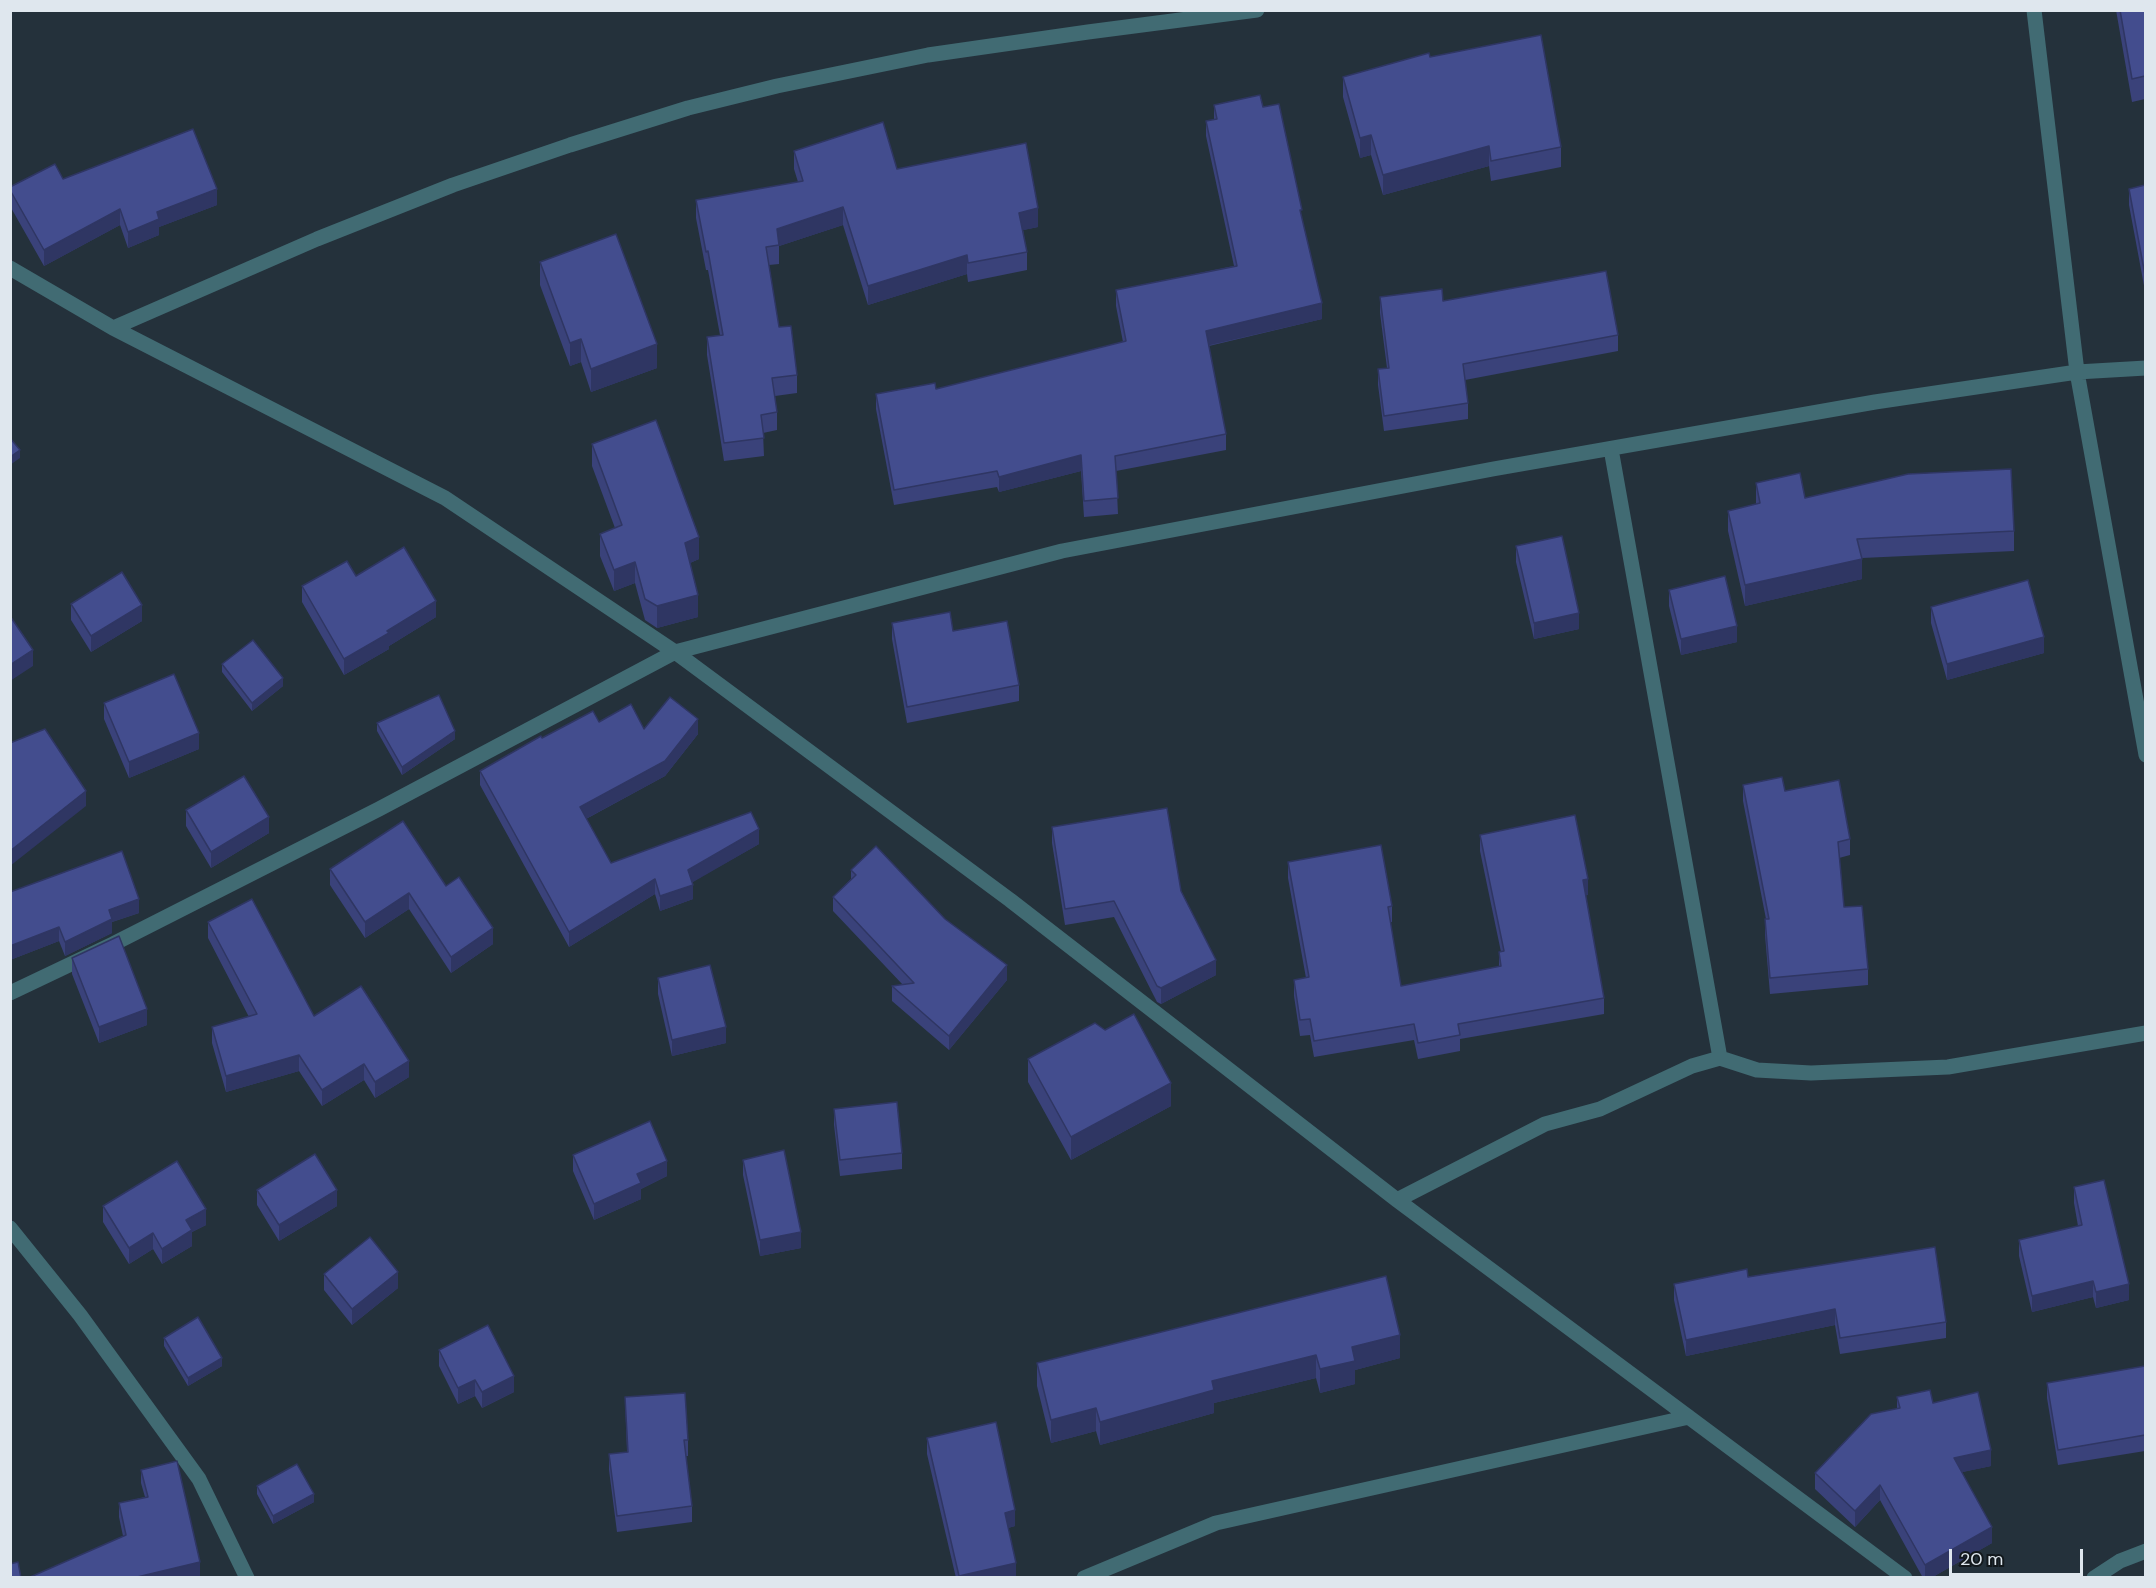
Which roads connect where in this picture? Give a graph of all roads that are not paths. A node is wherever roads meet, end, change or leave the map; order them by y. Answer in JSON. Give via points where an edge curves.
{"nodes":[{"id":1,"x":1188,"y":10,"type":"edge"},
{"id":2,"x":1257,"y":10,"type":"edge"},
{"id":3,"x":2034,"y":10,"type":"edge"},
{"id":4,"x":1206,"y":17,"type":"junction"},
{"id":5,"x":10,"y":268,"type":"edge"},
{"id":6,"x":113,"y":328,"type":"junction"},
{"id":7,"x":2145,"y":368,"type":"edge"},
{"id":8,"x":2077,"y":372,"type":"junction"},
{"id":9,"x":1611,"y":449,"type":"junction"},
{"id":10,"x":675,"y":651,"type":"junction"},
{"id":11,"x":2145,"y":755,"type":"edge"},
{"id":12,"x":10,"y":993,"type":"edge"},
{"id":13,"x":2145,"y":1033,"type":"edge"},
{"id":14,"x":1720,"y":1058,"type":"junction"},
{"id":15,"x":1397,"y":1200,"type":"junction"},
{"id":16,"x":10,"y":1228,"type":"edge"},
{"id":17,"x":1689,"y":1417,"type":"junction"},
{"id":18,"x":2145,"y":1551,"type":"edge"},
{"id":19,"x":247,"y":1578,"type":"edge"},
{"id":20,"x":1084,"y":1578,"type":"edge"},
{"id":21,"x":1905,"y":1578,"type":"edge"},
{"id":22,"x":2094,"y":1578,"type":"edge"}],
"edges":[{"from":1,"to":4,"type":"street"},
{"from":2,"to":4,"type":"street"},
{"from":3,"to":8,"type":"street"},
{"from":4,"to":6,"type":"street","via":[[928,55],[688,108],[453,185]]},
{"from":5,"to":6,"type":"street"},
{"from":6,"to":10,"type":"street","via":[[445,498]]},
{"from":7,"to":8,"type":"street"},
{"from":8,"to":9,"type":"street","via":[[1875,402]]},
{"from":8,"to":11,"type":"street"},
{"from":9,"to":10,"type":"street","via":[[1062,551]]},
{"from":9,"to":14,"type":"street"},
{"from":10,"to":12,"type":"street","via":[[379,809]]},
{"from":10,"to":15,"type":"street","via":[[1010,900]]},
{"from":13,"to":14,"type":"street","via":[[1948,1067],[1789,1072],[1757,1070]]},
{"from":14,"to":15,"type":"street","via":[[1692,1066],[1600,1109],[1545,1124]]},
{"from":15,"to":17,"type":"street"},
{"from":16,"to":19,"type":"street","via":[[80,1315],[199,1479]]},
{"from":17,"to":20,"type":"street","via":[[1216,1523]]},
{"from":17,"to":21,"type":"street"},
{"from":18,"to":22,"type":"street"}]}
